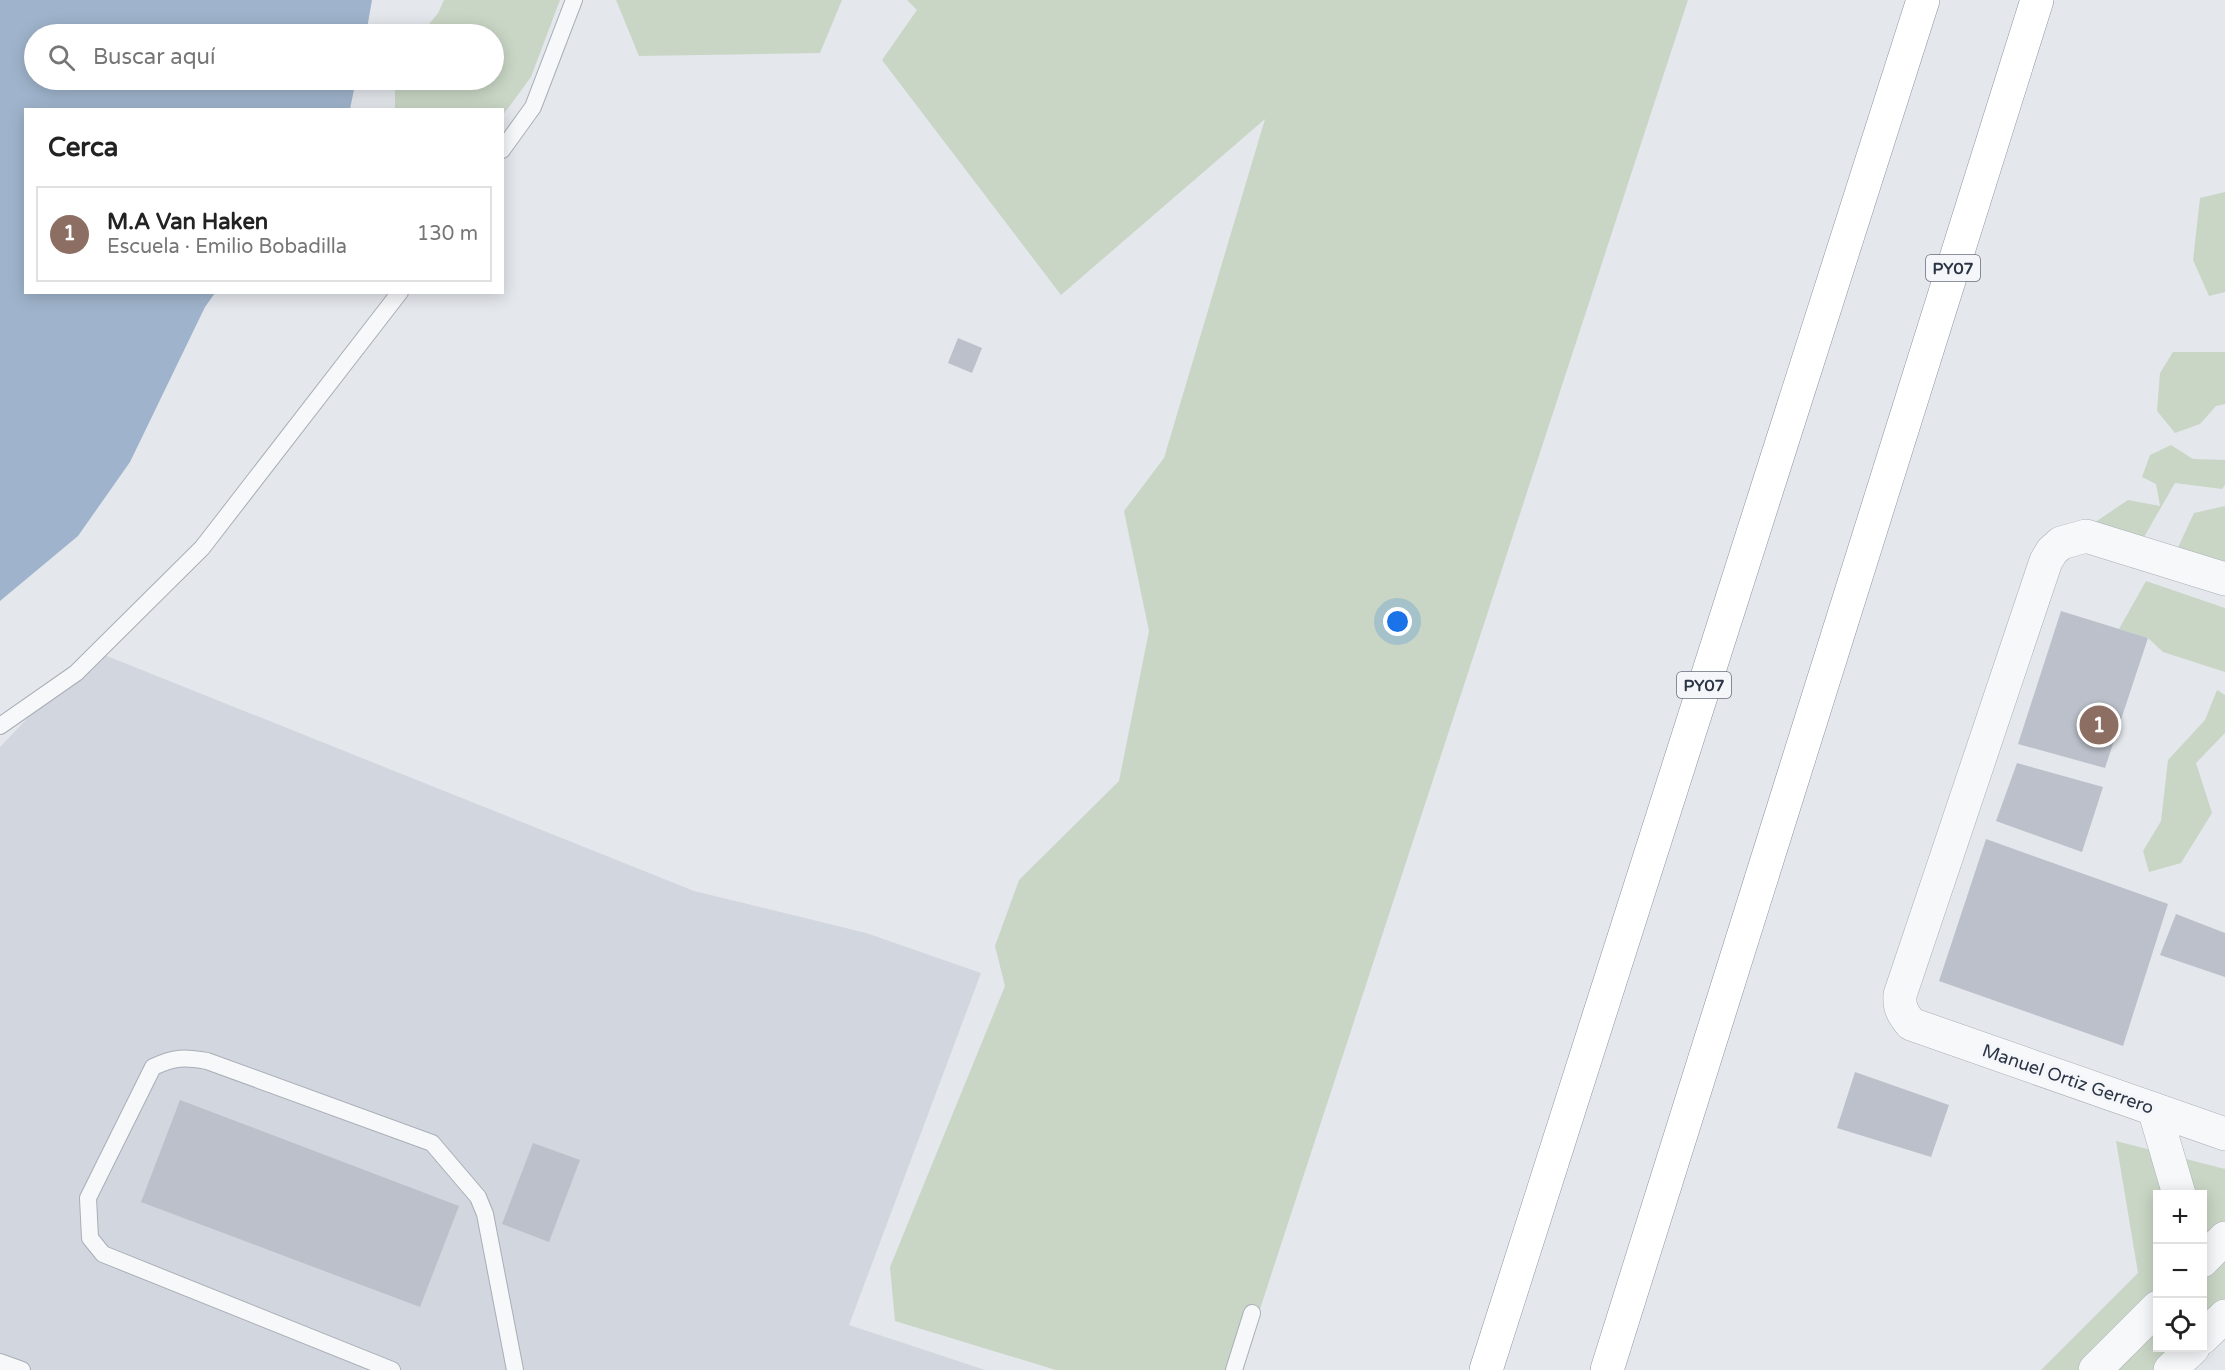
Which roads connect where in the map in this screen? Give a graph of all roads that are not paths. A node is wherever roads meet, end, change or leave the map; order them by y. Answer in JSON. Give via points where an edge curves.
{"nodes":[{"id":1,"x":574,"y":0,"type":"edge"},
{"id":2,"x":1923,"y":0,"type":"edge"},
{"id":3,"x":2037,"y":0,"type":"edge"},
{"id":4,"x":504,"y":147,"type":"edge"},
{"id":5,"x":398,"y":294,"type":"edge"},
{"id":6,"x":2225,"y":579,"type":"edge"},
{"id":7,"x":0,"y":726,"type":"edge"},
{"id":8,"x":2154,"y":1109,"type":"junction"},
{"id":9,"x":2225,"y":1134,"type":"edge"},
{"id":10,"x":2178,"y":1190,"type":"edge"},
{"id":11,"x":2225,"y":1238,"type":"edge"},
{"id":12,"x":2207,"y":1256,"type":"edge"},
{"id":13,"x":2153,"y":1310,"type":"edge"},
{"id":14,"x":1252,"y":1313,"type":"dead end"},
{"id":15,"x":2225,"y":1316,"type":"edge"},
{"id":16,"x":2207,"y":1333,"type":"edge"},
{"id":17,"x":2188,"y":1352,"type":"edge"},
{"id":18,"x":0,"y":1362,"type":"edge"},
{"id":19,"x":22,"y":1370,"type":"edge"},
{"id":20,"x":392,"y":1370,"type":"edge"},
{"id":21,"x":515,"y":1370,"type":"edge"},
{"id":22,"x":1233,"y":1370,"type":"edge"},
{"id":23,"x":1486,"y":1370,"type":"edge"},
{"id":24,"x":1607,"y":1370,"type":"edge"},
{"id":25,"x":2095,"y":1370,"type":"edge"},
{"id":26,"x":2170,"y":1370,"type":"edge"}],
"edges":[{"from":1,"to":4,"type":"lane","via":[[533,107]]},
{"from":2,"to":23,"type":"highway","number":"PY07"},
{"from":3,"to":24,"type":"highway","number":"PY07"},
{"from":5,"to":7,"type":"lane","via":[[202,548],[76,673]]},
{"from":6,"to":8,"type":"street","name":"Manuel Ortiz Gerrero","via":[[2086,536],[2061,543],[2052,551],[1900,995],[1901,1011],[1911,1024]]},
{"from":8,"to":9,"type":"street","name":"Manuel Ortiz Gerrero"},
{"from":8,"to":10,"type":"street"},
{"from":11,"to":12,"type":"street"},
{"from":13,"to":25,"type":"street"},
{"from":14,"to":22,"type":"lane"},
{"from":15,"to":16,"type":"street"},
{"from":17,"to":26,"type":"street"},
{"from":18,"to":19,"type":"lane"},
{"from":20,"to":21,"type":"lane","via":[[103,1254],[90,1238],[88,1198],[153,1067],[187,1057],[207,1062],[432,1143],[478,1197],[485,1214]]}]}
